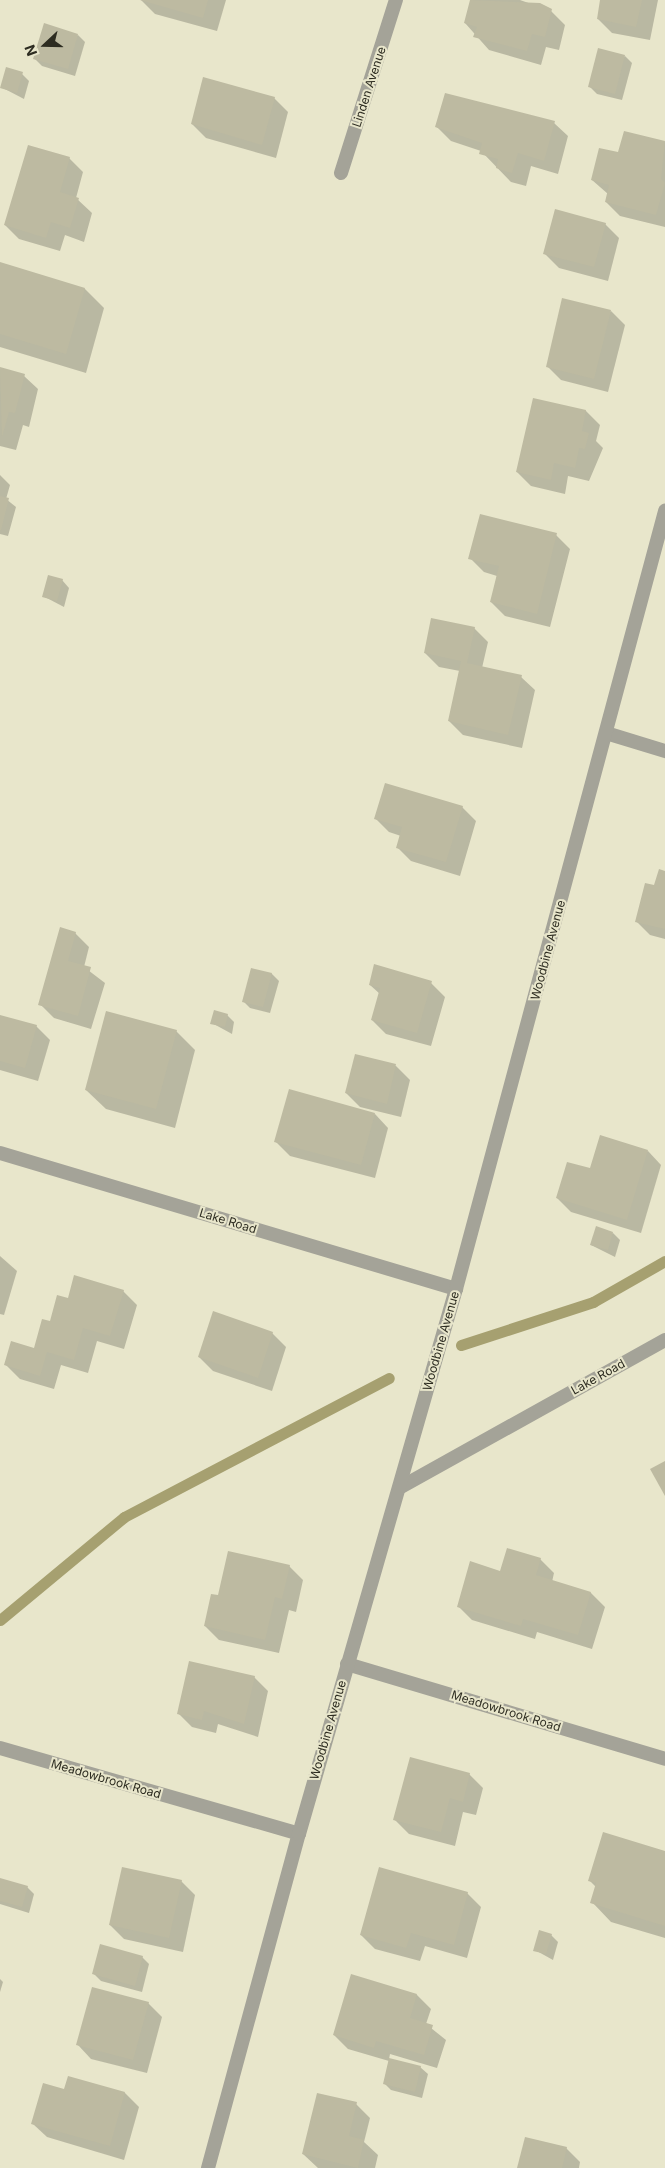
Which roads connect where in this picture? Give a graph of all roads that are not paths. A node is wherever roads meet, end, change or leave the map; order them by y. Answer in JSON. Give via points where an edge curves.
{"nodes":[{"id":1,"x":396,"y":0,"type":"edge"},
{"id":2,"x":341,"y":173,"type":"dead end"},
{"id":3,"x":665,"y":510,"type":"edge"},
{"id":4,"x":606,"y":733,"type":"junction"},
{"id":5,"x":665,"y":751,"type":"edge"},
{"id":6,"x":0,"y":1153,"type":"edge"},
{"id":7,"x":456,"y":1289,"type":"junction"},
{"id":8,"x":665,"y":1340,"type":"edge"},
{"id":9,"x":400,"y":1487,"type":"junction"},
{"id":10,"x":347,"y":1664,"type":"junction"},
{"id":11,"x":0,"y":1748,"type":"edge"},
{"id":12,"x":665,"y":1758,"type":"edge"},
{"id":13,"x":299,"y":1834,"type":"junction"},
{"id":14,"x":208,"y":2168,"type":"edge"}],
"edges":[{"from":1,"to":2,"type":"street","name":"Linden Avenue"},
{"from":3,"to":4,"type":"street","name":"Woodbine Avenue"},
{"from":4,"to":5,"type":"street"},
{"from":4,"to":7,"type":"street","name":"Woodbine Avenue"},
{"from":6,"to":7,"type":"street","name":"Lake Road"},
{"from":7,"to":9,"type":"street","name":"Woodbine Avenue"},
{"from":8,"to":9,"type":"street","name":"Lake Road"},
{"from":9,"to":10,"type":"street","name":"Woodbine Avenue"},
{"from":10,"to":12,"type":"street","name":"Meadowbrook Road"},
{"from":10,"to":13,"type":"street","name":"Woodbine Avenue"},
{"from":11,"to":13,"type":"street","name":"Meadowbrook Road"},
{"from":13,"to":14,"type":"street","name":"Woodbine Avenue"}]}
